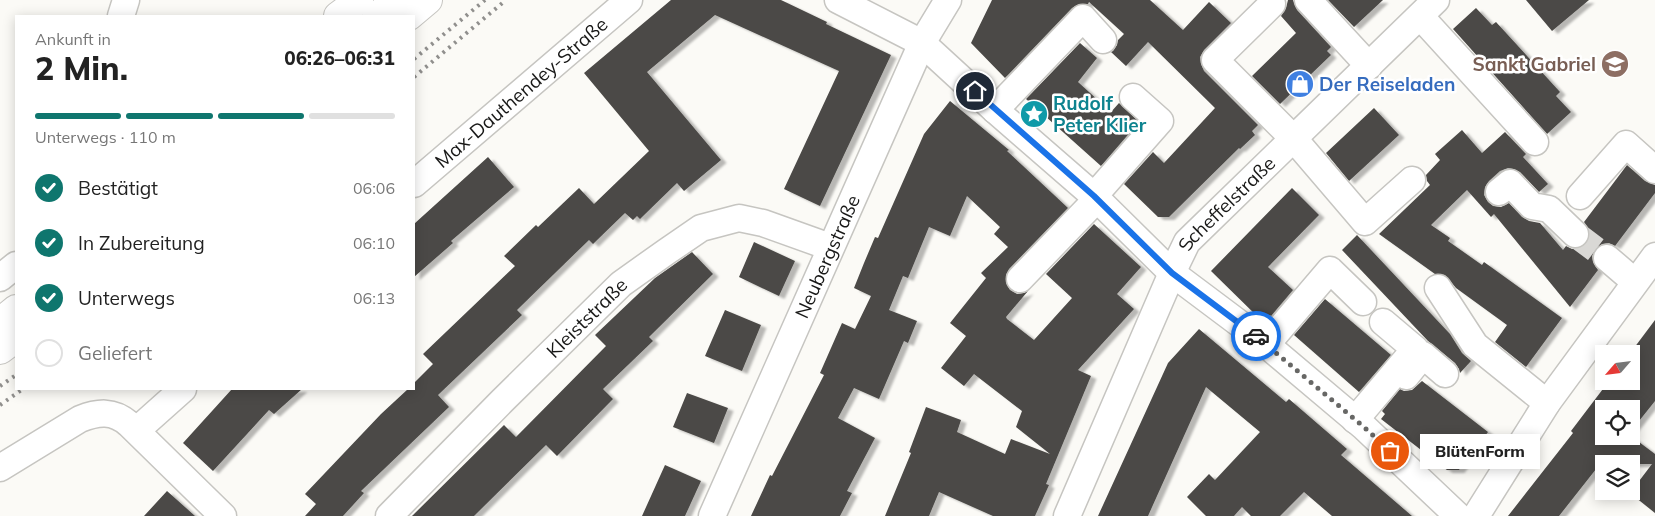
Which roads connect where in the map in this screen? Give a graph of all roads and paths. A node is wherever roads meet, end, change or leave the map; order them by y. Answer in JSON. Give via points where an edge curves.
{"nodes":[{"id":1,"x":126,"y":0,"type":"edge"},
{"id":2,"x":359,"y":0,"type":"edge"},
{"id":3,"x":396,"y":0,"type":"edge"},
{"id":4,"x":428,"y":0,"type":"edge"},
{"id":5,"x":629,"y":0,"type":"edge"},
{"id":6,"x":838,"y":0,"type":"edge"},
{"id":7,"x":948,"y":0,"type":"edge"},
{"id":8,"x":1272,"y":4,"type":"dead end"},
{"id":9,"x":1428,"y":8,"type":"edge"},
{"id":10,"x":1306,"y":10,"type":"edge"},
{"id":11,"x":121,"y":15,"type":"edge"},
{"id":12,"x":339,"y":15,"type":"edge"},
{"id":13,"x":378,"y":15,"type":"edge"},
{"id":14,"x":410,"y":15,"type":"edge"},
{"id":15,"x":1103,"y":40,"type":"dead end"},
{"id":16,"x":1044,"y":41,"type":"dead end"},
{"id":17,"x":922,"y":43,"type":"junction"},
{"id":18,"x":1363,"y":72,"type":"junction"},
{"id":19,"x":1133,"y":97,"type":"dead end"},
{"id":20,"x":992,"y":106,"type":"junction"},
{"id":21,"x":1294,"y":139,"type":"junction"},
{"id":22,"x":1535,"y":142,"type":"dead end"},
{"id":23,"x":1655,"y":170,"type":"edge"},
{"id":24,"x":1412,"y":180,"type":"dead end"},
{"id":25,"x":415,"y":183,"type":"edge"},
{"id":26,"x":1499,"y":192,"type":"dead end"},
{"id":27,"x":1580,"y":196,"type":"dead end"},
{"id":28,"x":1095,"y":197,"type":"junction"},
{"id":29,"x":1575,"y":234,"type":"tunnel mouth"},
{"id":30,"x":830,"y":247,"type":"junction"},
{"id":31,"x":1655,"y":256,"type":"edge"},
{"id":32,"x":1606,"y":258,"type":"tunnel mouth"},
{"id":33,"x":15,"y":266,"type":"edge"},
{"id":34,"x":1172,"y":273,"type":"junction"},
{"id":35,"x":0,"y":278,"type":"edge"},
{"id":36,"x":1020,"y":279,"type":"dead end"},
{"id":37,"x":1635,"y":282,"type":"junction"},
{"id":38,"x":1438,"y":288,"type":"dead end"},
{"id":39,"x":1363,"y":302,"type":"dead end"},
{"id":40,"x":1281,"y":307,"type":"dead end"},
{"id":41,"x":15,"y":310,"type":"edge"},
{"id":42,"x":0,"y":322,"type":"edge"},
{"id":43,"x":1383,"y":322,"type":"dead end"},
{"id":44,"x":15,"y":339,"type":"edge"},
{"id":45,"x":1261,"y":341,"type":"junction"},
{"id":46,"x":0,"y":350,"type":"edge"},
{"id":47,"x":1445,"y":374,"type":"dead end"},
{"id":48,"x":182,"y":390,"type":"edge"},
{"id":49,"x":1547,"y":403,"type":"junction"},
{"id":50,"x":1360,"y":424,"type":"junction"},
{"id":51,"x":137,"y":430,"type":"junction"},
{"id":52,"x":0,"y":468,"type":"edge"},
{"id":53,"x":223,"y":516,"type":"edge"},
{"id":54,"x":389,"y":516,"type":"edge"},
{"id":55,"x":712,"y":516,"type":"edge"},
{"id":56,"x":1067,"y":516,"type":"edge"},
{"id":57,"x":1458,"y":516,"type":"edge"},
{"id":58,"x":1476,"y":516,"type":"edge"}],
"edges":[{"from":1,"to":11,"type":"street"},
{"from":2,"to":12,"type":"main road"},
{"from":3,"to":13,"type":"main road"},
{"from":4,"to":14,"type":"main road"},
{"from":5,"to":25,"type":"street","name":"Max-Dauthendey-Straße"},
{"from":6,"to":17,"type":"street"},
{"from":7,"to":17,"type":"street","name":"Neubergstraße"},
{"from":8,"to":21,"type":"street","via":[[1215,60]]},
{"from":9,"to":18,"type":"street","name":"Scheffelstraße"},
{"from":9,"to":22,"type":"street"},
{"from":10,"to":18,"type":"street"},
{"from":15,"to":20,"type":"street","via":[[1083,18]]},
{"from":16,"to":20,"type":"street"},
{"from":17,"to":20,"type":"street"},
{"from":17,"to":30,"type":"street","name":"Neubergstraße"},
{"from":18,"to":21,"type":"street","name":"Scheffelstraße"},
{"from":19,"to":28,"type":"street","via":[[1160,121]]},
{"from":20,"to":28,"type":"street"},
{"from":21,"to":24,"type":"street","via":[[1365,222]]},
{"from":21,"to":34,"type":"street","name":"Scheffelstraße","via":[[1187,242]]},
{"from":23,"to":27,"type":"street","via":[[1626,144]]},
{"from":26,"to":29,"type":"street","via":[[1510,183],[1532,206],[1549,209]]},
{"from":28,"to":34,"type":"street"},
{"from":28,"to":36,"type":"street"},
{"from":30,"to":54,"type":"street","name":"Kleiststraße","via":[[763,222],[739,218],[701,228],[621,284]]},
{"from":30,"to":55,"type":"street","name":"Neubergstraße"},
{"from":31,"to":37,"type":"street"},
{"from":32,"to":37,"type":"street"},
{"from":33,"to":35,"type":"street"},
{"from":34,"to":45,"type":"street"},
{"from":34,"to":56,"type":"street","name":"Scheffelstraße"},
{"from":37,"to":49,"type":"street"},
{"from":38,"to":49,"type":"street","via":[[1475,346]]},
{"from":39,"to":45,"type":"street","via":[[1330,270]]},
{"from":40,"to":45,"type":"street"},
{"from":41,"to":42,"type":"main road"},
{"from":43,"to":50,"type":"street","via":[[1415,349]]},
{"from":44,"to":46,"type":"main road"},
{"from":45,"to":50,"type":"street"},
{"from":47,"to":50,"type":"street","via":[[1423,355]]},
{"from":48,"to":51,"type":"street"},
{"from":49,"to":58,"type":"street"},
{"from":50,"to":57,"type":"street"},
{"from":51,"to":52,"type":"street","via":[[115,414],[92,414]]},
{"from":51,"to":53,"type":"street"}]}
